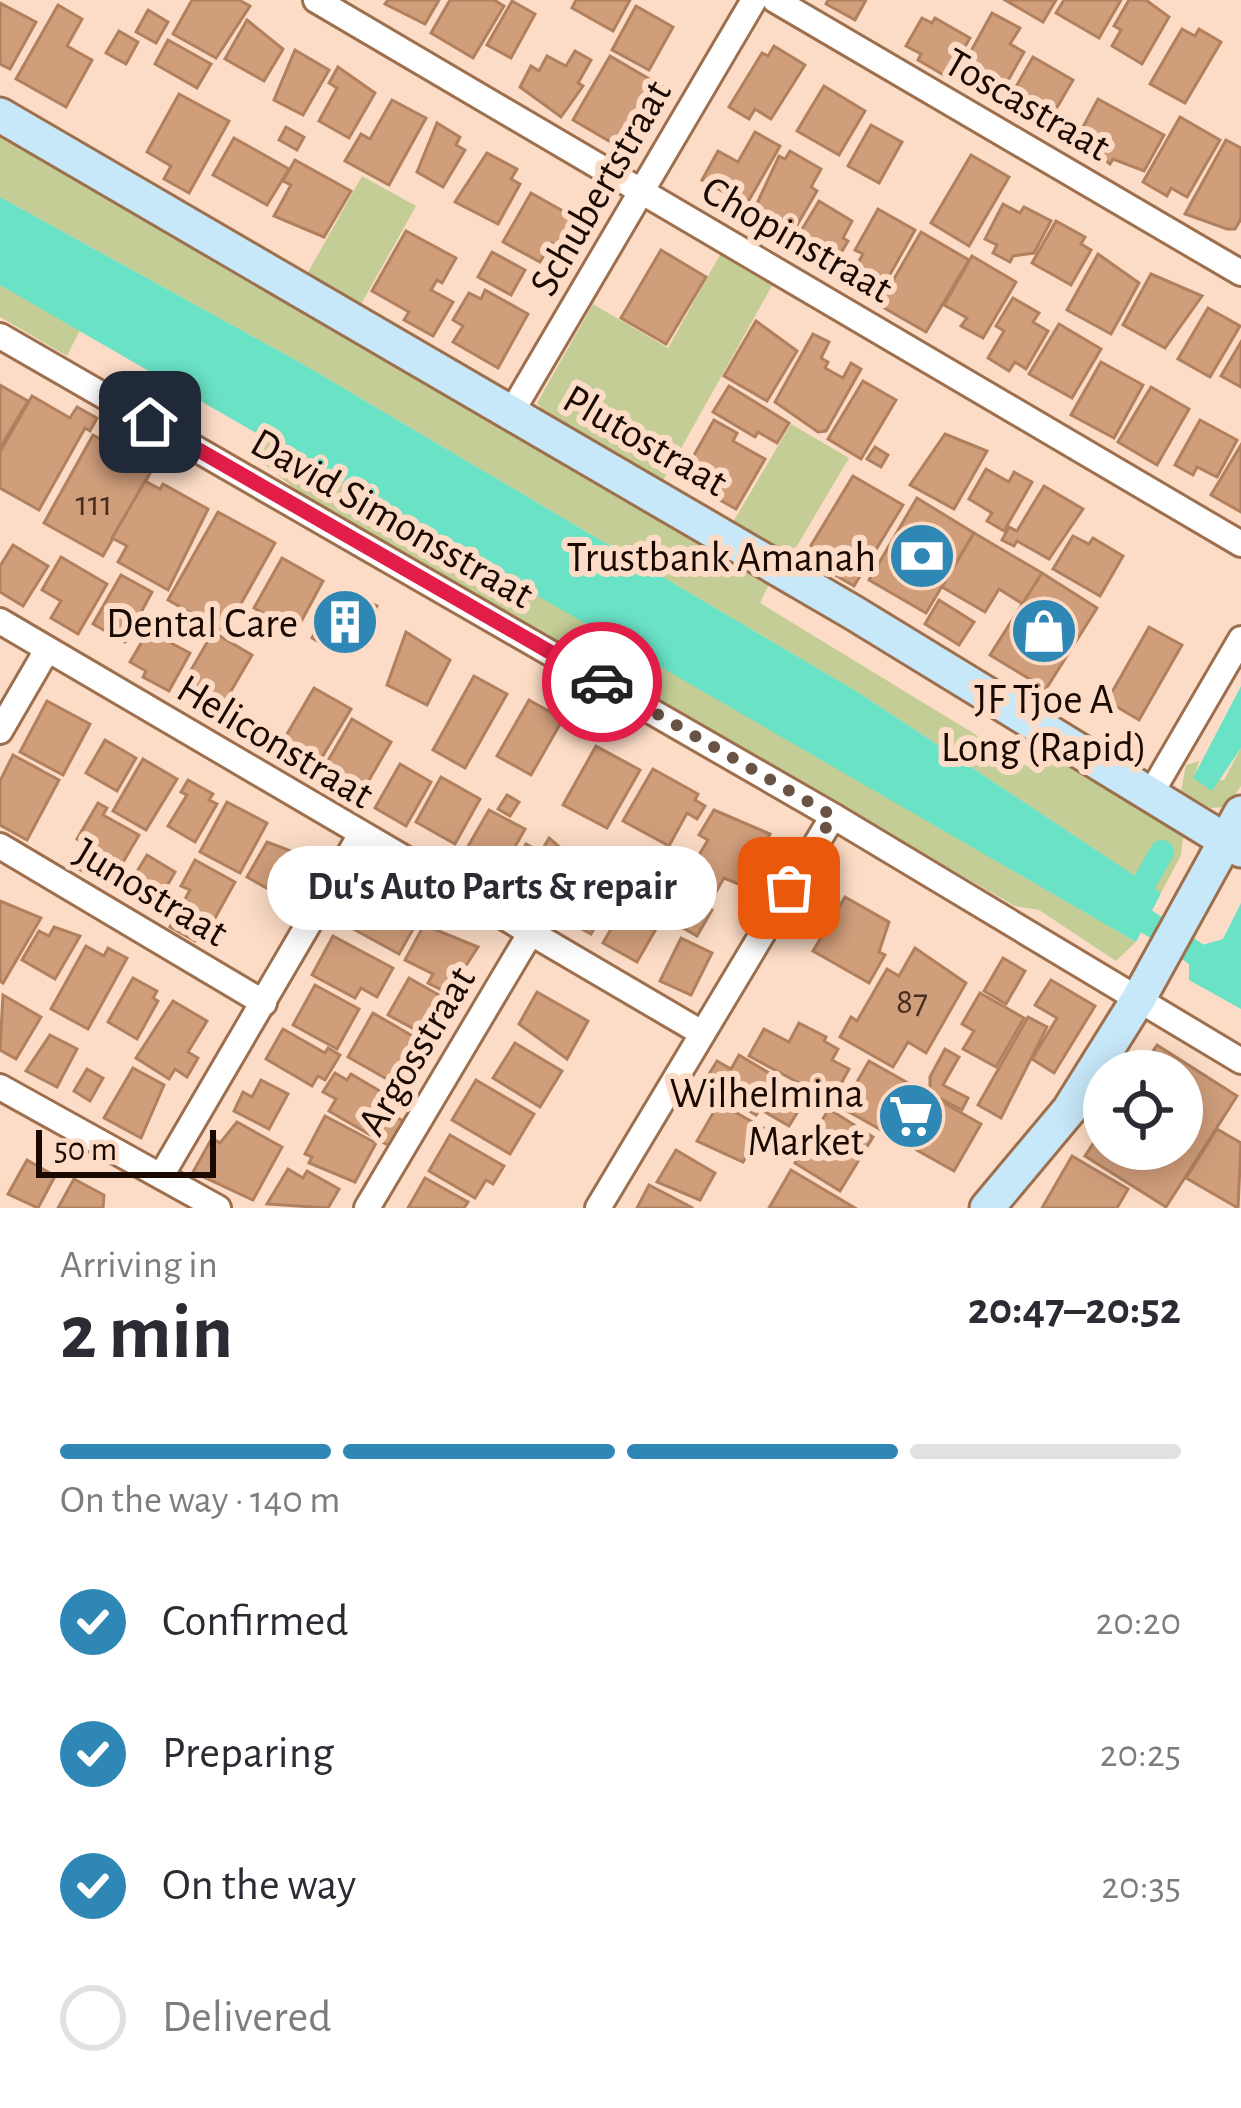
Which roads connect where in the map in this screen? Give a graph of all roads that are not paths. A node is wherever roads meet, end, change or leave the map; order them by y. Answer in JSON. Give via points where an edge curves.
{"nodes":[{"id":1,"x":316,"y":0,"type":"edge"},
{"id":2,"x":754,"y":0,"type":"edge"},
{"id":3,"x":775,"y":0,"type":"edge"},
{"id":4,"x":0,"y":115,"type":"edge"},
{"id":5,"x":641,"y":191,"type":"junction"},
{"id":6,"x":1241,"y":273,"type":"edge"},
{"id":7,"x":0,"y":336,"type":"edge"},
{"id":8,"x":511,"y":413,"type":"junction"},
{"id":9,"x":1241,"y":544,"type":"edge"},
{"id":10,"x":0,"y":621,"type":"edge"},
{"id":11,"x":1241,"y":639,"type":"edge"},
{"id":12,"x":47,"y":650,"type":"junction"},
{"id":13,"x":0,"y":730,"type":"edge"},
{"id":14,"x":1150,"y":795,"type":"junction"},
{"id":15,"x":833,"y":816,"type":"junction"},
{"id":16,"x":360,"y":836,"type":"junction"},
{"id":17,"x":1229,"y":843,"type":"edge"},
{"id":18,"x":0,"y":847,"type":"edge"},
{"id":19,"x":531,"y":932,"type":"junction"},
{"id":20,"x":1139,"y":998,"type":"junction"},
{"id":21,"x":264,"y":1003,"type":"junction"},
{"id":22,"x":700,"y":1032,"type":"junction"},
{"id":23,"x":1241,"y":1061,"type":"edge"},
{"id":24,"x":1,"y":1089,"type":"edge"},
{"id":25,"x":161,"y":1176,"type":"junction"},
{"id":26,"x":218,"y":1208,"type":"edge"},
{"id":27,"x":367,"y":1208,"type":"edge"},
{"id":28,"x":598,"y":1208,"type":"edge"},
{"id":29,"x":986,"y":1208,"type":"edge"}],
"edges":[{"from":1,"to":5,"type":"street","name":"Chopinstraat"},
{"from":2,"to":5,"type":"street","name":"Schubertstraat"},
{"from":3,"to":6,"type":"street","name":"Toscastraat"},
{"from":4,"to":8,"type":"street","name":"Plutostraat"},
{"from":5,"to":8,"type":"street","name":"Schubertstraat"},
{"from":5,"to":9,"type":"street","name":"Chopinstraat"},
{"from":7,"to":15,"type":"street","name":"David Simonsstraat"},
{"from":8,"to":14,"type":"street","name":"Plutostraat"},
{"from":10,"to":12,"type":"street","name":"Heliconstraat"},
{"from":11,"to":14,"type":"street"},
{"from":12,"to":13,"type":"street"},
{"from":12,"to":16,"type":"street","name":"Heliconstraat"},
{"from":14,"to":17,"type":"street","name":"Plutostraat"},
{"from":15,"to":20,"type":"street","name":"David Simonsstraat"},
{"from":15,"to":22,"type":"street"},
{"from":16,"to":19,"type":"street","name":"Heliconstraat"},
{"from":16,"to":21,"type":"street"},
{"from":17,"to":20,"type":"street"},
{"from":18,"to":21,"type":"street","name":"Junostraat"},
{"from":19,"to":22,"type":"street","name":"Heliconstraat"},
{"from":19,"to":27,"type":"street","name":"Argosstraat"},
{"from":20,"to":23,"type":"street","name":"David Simonsstraat"},
{"from":20,"to":29,"type":"street","via":[[1069,1110]]},
{"from":21,"to":25,"type":"street"},
{"from":22,"to":28,"type":"street"},
{"from":24,"to":25,"type":"street"},
{"from":25,"to":26,"type":"street"}]}
